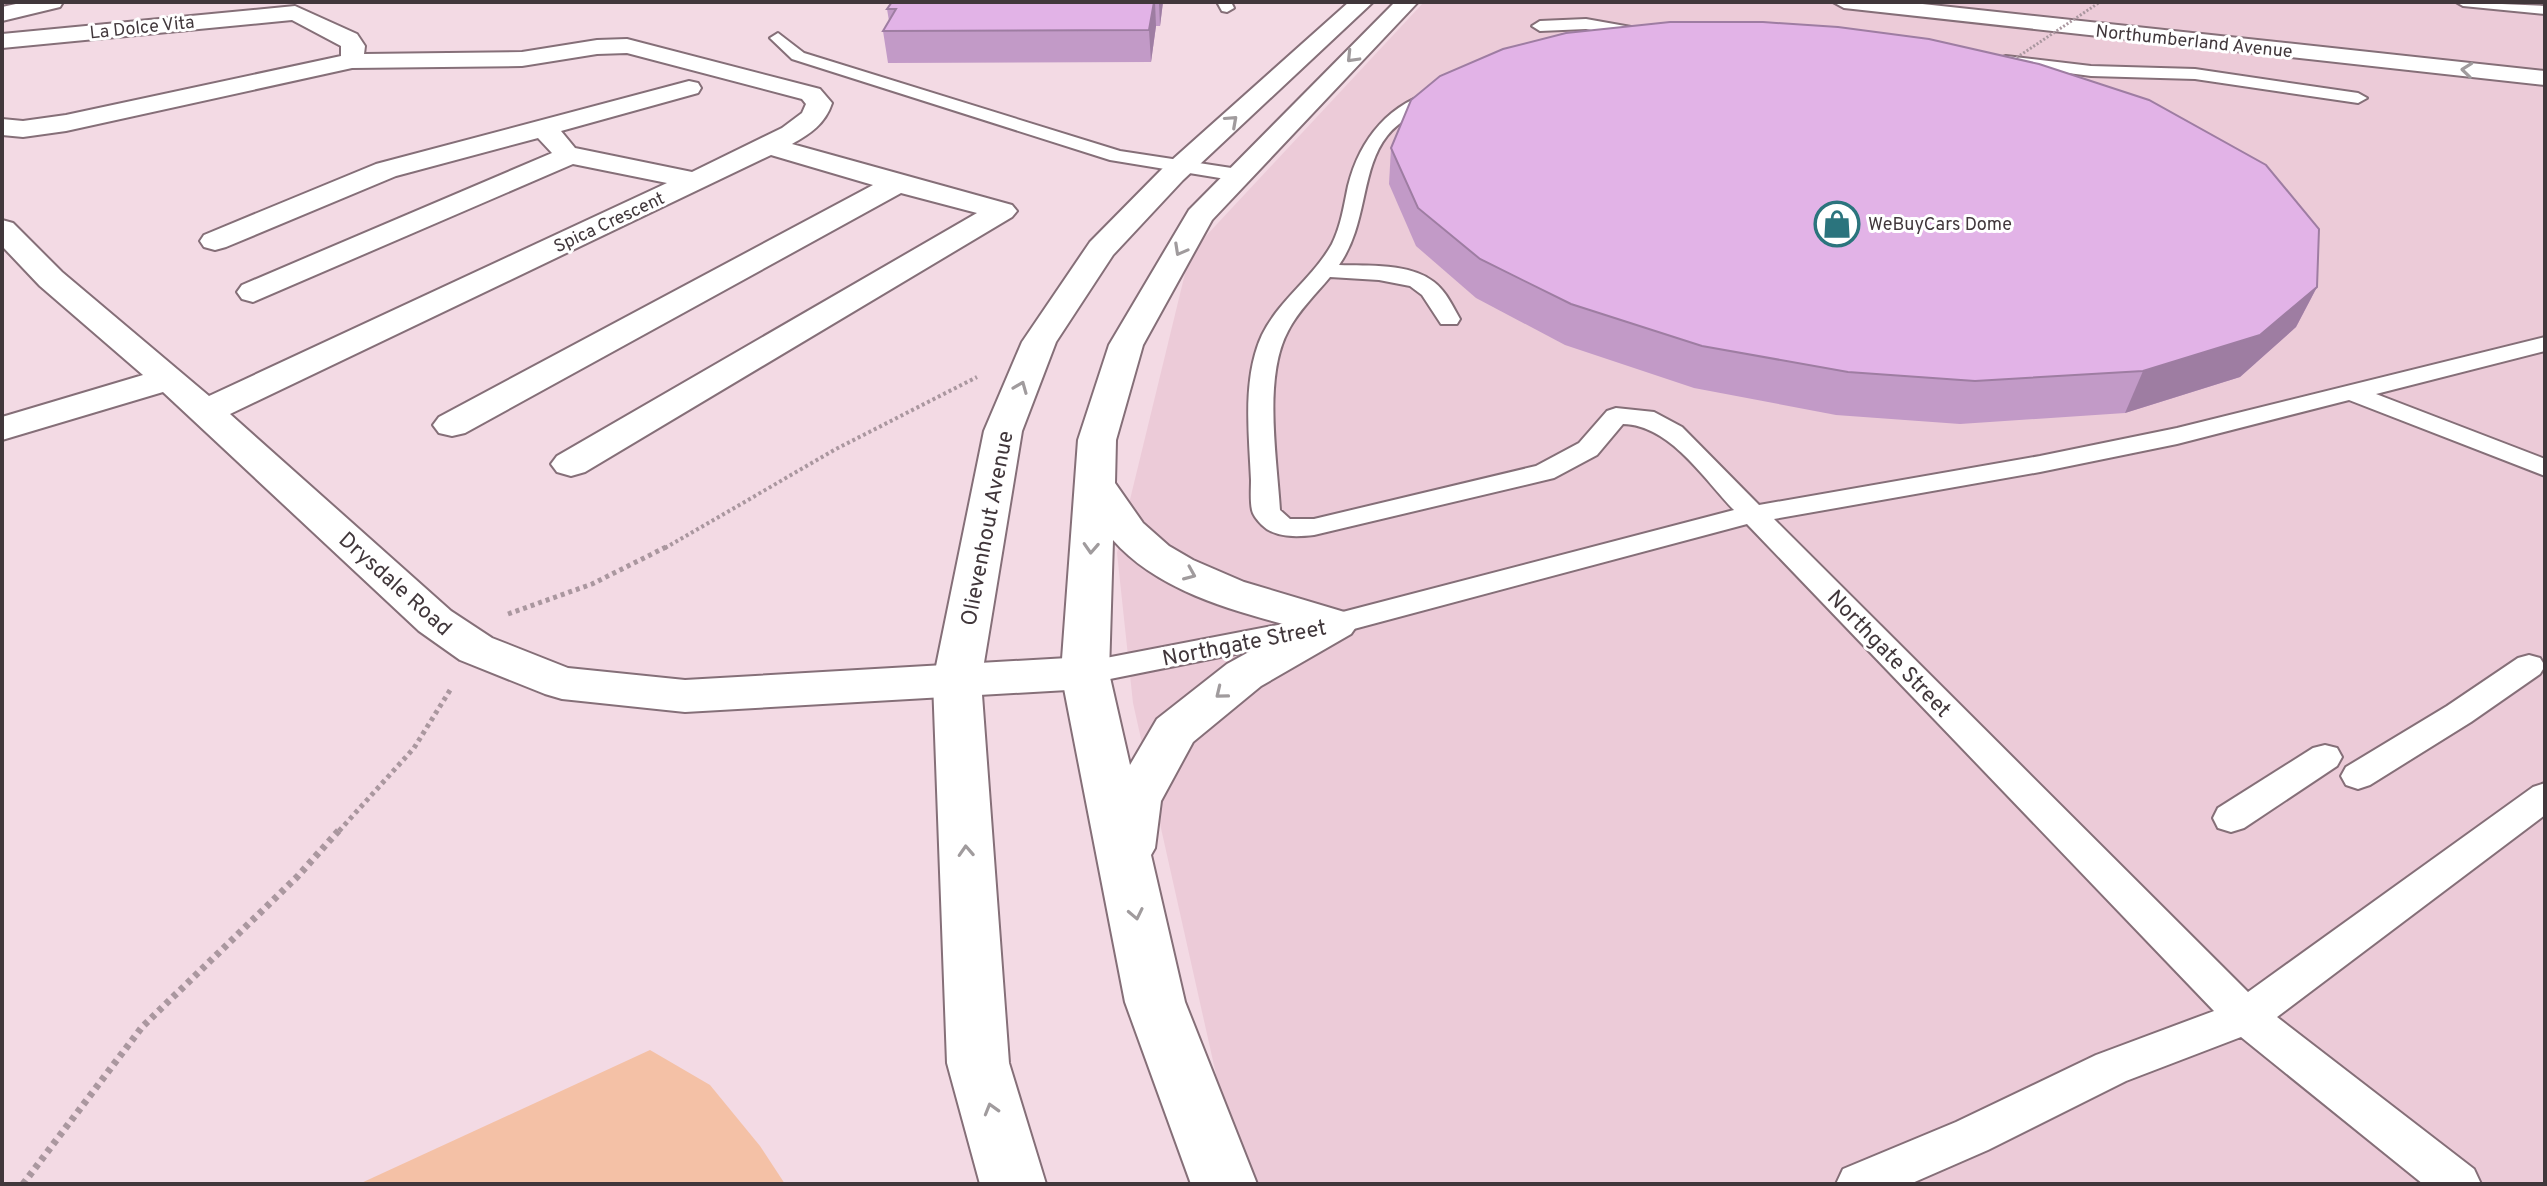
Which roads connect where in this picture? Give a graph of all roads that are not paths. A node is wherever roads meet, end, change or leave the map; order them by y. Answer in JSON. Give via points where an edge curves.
{"nodes":[{"id":1,"x":52,"y":2,"type":"edge"},
{"id":2,"x":1844,"y":2,"type":"edge"},
{"id":3,"x":2473,"y":2,"type":"edge"},
{"id":4,"x":1384,"y":4,"type":"edge"},
{"id":5,"x":301,"y":8,"type":"edge"},
{"id":6,"x":2545,"y":10,"type":"edge"},
{"id":7,"x":2,"y":14,"type":"edge"},
{"id":8,"x":1540,"y":26,"type":"dead end"},
{"id":9,"x":778,"y":38,"type":"dead end"},
{"id":10,"x":2,"y":41,"type":"edge"},
{"id":11,"x":1571,"y":44,"type":"edge"},
{"id":12,"x":352,"y":61,"type":"junction"},
{"id":13,"x":1993,"y":63,"type":"edge"},
{"id":14,"x":2545,"y":78,"type":"edge"},
{"id":15,"x":689,"y":88,"type":"dead end"},
{"id":16,"x":1453,"y":88,"type":"edge"},
{"id":17,"x":2358,"y":98,"type":"dead end"},
{"id":18,"x":2,"y":127,"type":"edge"},
{"id":19,"x":544,"y":128,"type":"junction"},
{"id":20,"x":769,"y":146,"type":"junction"},
{"id":21,"x":570,"y":155,"type":"junction"},
{"id":22,"x":1183,"y":165,"type":"junction"},
{"id":23,"x":1238,"y":175,"type":"junction"},
{"id":24,"x":695,"y":181,"type":"junction"},
{"id":25,"x":898,"y":183,"type":"junction"},
{"id":26,"x":271,"y":186,"type":"dead end"},
{"id":27,"x":303,"y":207,"type":"junction"},
{"id":28,"x":2,"y":229,"type":"edge"},
{"id":29,"x":215,"y":241,"type":"dead end"},
{"id":30,"x":1326,"y":270,"type":"junction"},
{"id":31,"x":253,"y":292,"type":"dead end"},
{"id":32,"x":1449,"y":319,"type":"dead end"},
{"id":33,"x":2545,"y":344,"type":"edge"},
{"id":34,"x":169,"y":379,"type":"junction"},
{"id":35,"x":2352,"y":393,"type":"junction"},
{"id":36,"x":205,"y":412,"type":"junction"},
{"id":37,"x":452,"y":425,"type":"dead end"},
{"id":38,"x":2,"y":429,"type":"edge"},
{"id":39,"x":571,"y":464,"type":"dead end"},
{"id":40,"x":2545,"y":468,"type":"edge"},
{"id":41,"x":1095,"y":483,"type":"junction"},
{"id":42,"x":1753,"y":514,"type":"junction"},
{"id":43,"x":1335,"y":624,"type":"junction"},
{"id":44,"x":2529,"y":666,"type":"dead end"},
{"id":45,"x":1085,"y":673,"type":"junction"},
{"id":46,"x":957,"y":681,"type":"junction"},
{"id":47,"x":2325,"y":757,"type":"dead end"},
{"id":48,"x":2358,"y":776,"type":"dead end"},
{"id":49,"x":2545,"y":796,"type":"edge"},
{"id":50,"x":2231,"y":818,"type":"dead end"},
{"id":51,"x":1126,"y":864,"type":"junction"},
{"id":52,"x":2246,"y":1017,"type":"junction"},
{"id":53,"x":1013,"y":1184,"type":"edge"},
{"id":54,"x":1224,"y":1184,"type":"edge"},
{"id":55,"x":1859,"y":1184,"type":"edge"},
{"id":56,"x":2458,"y":1184,"type":"edge"}],
"edges":[{"from":1,"to":7,"type":"street"},
{"from":14,"to":2,"type":"street","name":"Northumberland Avenue","one_way":true},
{"from":3,"to":6,"type":"lane"},
{"from":22,"to":4,"type":"street","name":"Olievenhout Avenue","one_way":true},
{"from":4,"to":23,"type":"street","name":"Olievenhout Avenue","one_way":true},
{"from":5,"to":10,"type":"street","name":"La Dolce Vita"},
{"from":5,"to":12,"type":"street","name":"La Dolce Vita","via":[[349,39]]},
{"from":8,"to":11,"type":"lane","via":[[1586,24],[1639,32]]},
{"from":9,"to":22,"type":"lane","via":[[798,56],[817,63],[1108,154]]},
{"from":12,"to":18,"type":"street","via":[[66,123]]},
{"from":12,"to":20,"type":"street","name":"Spica Crescent","via":[[522,59],[627,46],[811,94],[819,103],[817,114]]},
{"from":13,"to":17,"type":"lane","via":[[2195,74]]},
{"from":15,"to":19,"type":"street"},
{"from":16,"to":30,"type":"lane","via":[[1415,106],[1378,135],[1344,239]]},
{"from":19,"to":21,"type":"street"},
{"from":19,"to":27,"type":"street","via":[[417,160]]},
{"from":20,"to":24,"type":"street","name":"Spica Crescent"},
{"from":20,"to":25,"type":"street"},
{"from":21,"to":24,"type":"street"},
{"from":21,"to":31,"type":"street"},
{"from":22,"to":23,"type":"lane"},
{"from":46,"to":22,"type":"street","name":"Olievenhout Avenue","one_way":true,"via":[[1003,431],[1039,342],[1101,249]]},
{"from":23,"to":41,"type":"street","name":"Olievenhout Avenue","one_way":true,"via":[[1199,216],[1126,345],[1097,440]]},
{"from":24,"to":36,"type":"street","name":"Spica Crescent"},
{"from":25,"to":37,"type":"street"},
{"from":25,"to":39,"type":"street","via":[[1002,211]]},
{"from":26,"to":27,"type":"street"},
{"from":27,"to":29,"type":"street"},
{"from":28,"to":34,"type":"street","name":"Drysdale Road","via":[[51,279]]},
{"from":30,"to":32,"type":"lane","via":[[1417,281]]},
{"from":30,"to":42,"type":"lane","via":[[1270,342],[1262,404],[1266,510],[1273,521],[1314,527],[1545,472],[1588,449],[1616,416],[1634,415],[1673,432]]},
{"from":33,"to":35,"type":"lane"},
{"from":34,"to":36,"type":"street","name":"Drysdale Road"},
{"from":34,"to":38,"type":"street"},
{"from":35,"to":40,"type":"lane"},
{"from":35,"to":42,"type":"lane","via":[[2040,464]]},
{"from":36,"to":46,"type":"street","name":"Drysdale Road","via":[[435,621],[488,633],[562,683],[685,696]]},
{"from":41,"to":43,"type":"street","one_way":true,"via":[[1134,538],[1175,568],[1256,602]]},
{"from":41,"to":45,"type":"street","name":"Olievenhout Avenue","one_way":true},
{"from":42,"to":43,"type":"lane","name":"Northgate Street"},
{"from":42,"to":52,"type":"lane","name":"Northgate Street"},
{"from":43,"to":45,"type":"lane","name":"Northgate Street"},
{"from":43,"to":51,"type":"street","one_way":true,"via":[[1244,675],[1174,731],[1135,801]]},
{"from":44,"to":48,"type":"lane"},
{"from":45,"to":46,"type":"street","name":"Drysdale Road"},
{"from":45,"to":51,"type":"street","name":"Olievenhout Avenue"},
{"from":53,"to":46,"type":"street","name":"Olievenhout Avenue","one_way":true,"via":[[978,1063]]},
{"from":47,"to":50,"type":"lane"},
{"from":49,"to":52,"type":"lane"},
{"from":51,"to":54,"type":"street","name":"Olievenhout Avenue","one_way":true,"via":[[1155,1002]]},
{"from":52,"to":55,"type":"lane","via":[[2111,1068]]},
{"from":52,"to":56,"type":"lane","name":"Northgate Street"}]}
